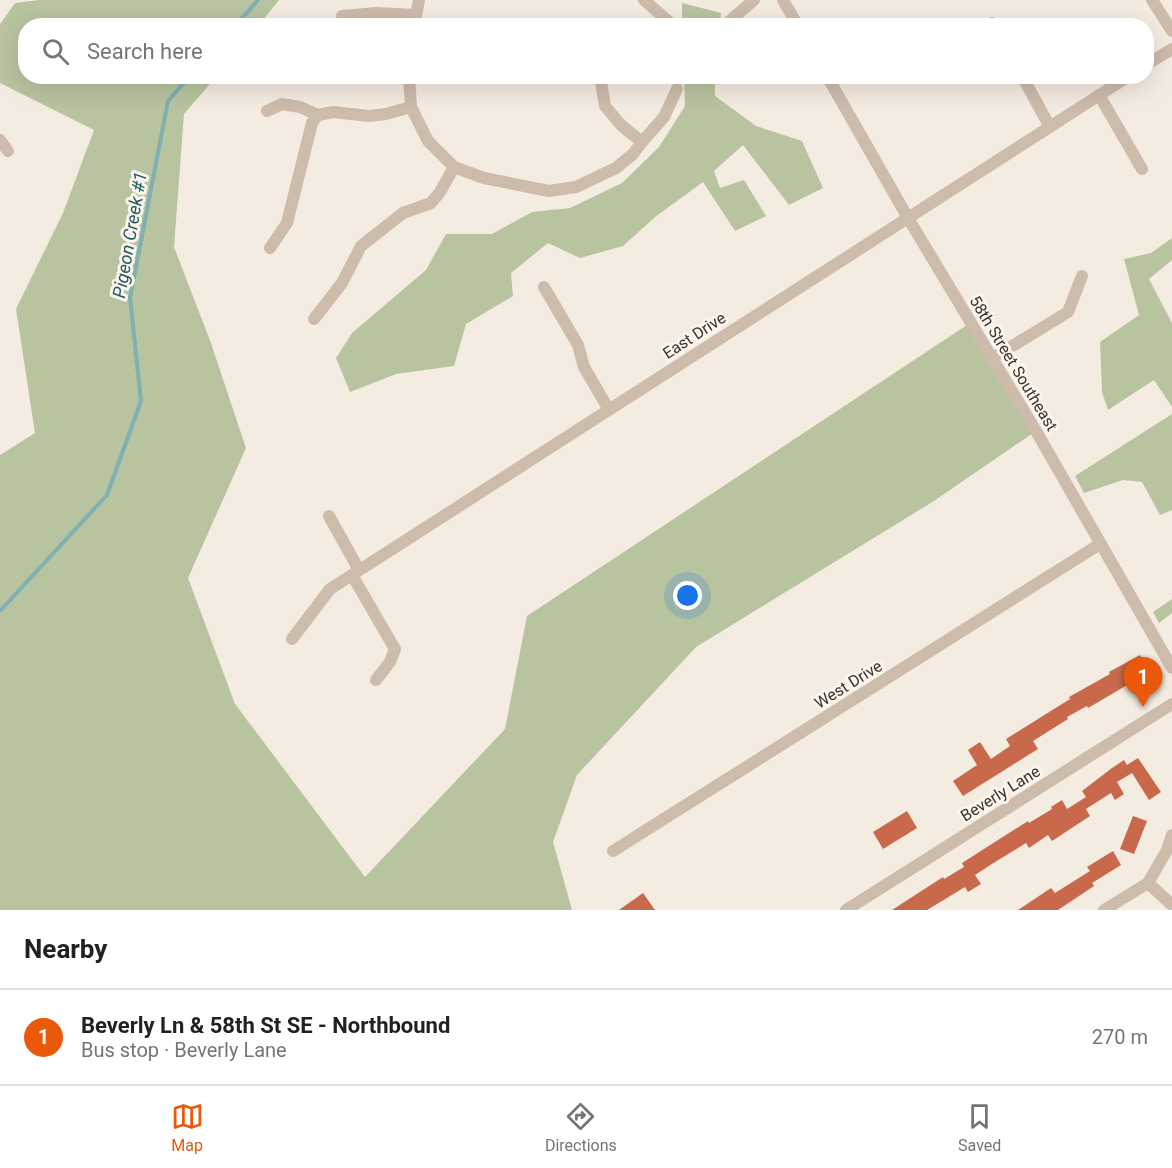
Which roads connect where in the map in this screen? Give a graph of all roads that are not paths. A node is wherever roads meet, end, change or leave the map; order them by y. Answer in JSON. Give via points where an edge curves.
{"nodes":[{"id":1,"x":419,"y":0,"type":"edge"},
{"id":2,"x":644,"y":0,"type":"edge"},
{"id":3,"x":754,"y":0,"type":"edge"},
{"id":4,"x":783,"y":0,"type":"edge"},
{"id":5,"x":1152,"y":0,"type":"edge"},
{"id":6,"x":342,"y":16,"type":"dead end"},
{"id":7,"x":404,"y":18,"type":"edge"},
{"id":8,"x":415,"y":18,"type":"edge"},
{"id":9,"x":665,"y":18,"type":"edge"},
{"id":10,"x":732,"y":18,"type":"edge"},
{"id":11,"x":793,"y":18,"type":"edge"},
{"id":12,"x":1172,"y":31,"type":"edge"},
{"id":13,"x":1172,"y":49,"type":"edge"},
{"id":14,"x":1154,"y":60,"type":"edge"},
{"id":15,"x":410,"y":84,"type":"edge"},
{"id":16,"x":601,"y":84,"type":"edge"},
{"id":17,"x":832,"y":84,"type":"edge"},
{"id":18,"x":1026,"y":84,"type":"edge"},
{"id":19,"x":1117,"y":84,"type":"edge"},
{"id":20,"x":677,"y":89,"type":"dead end"},
{"id":21,"x":1100,"y":95,"type":"junction"},
{"id":22,"x":411,"y":107,"type":"junction"},
{"id":23,"x":267,"y":111,"type":"dead end"},
{"id":24,"x":318,"y":115,"type":"junction"},
{"id":25,"x":1050,"y":127,"type":"junction"},
{"id":26,"x":0,"y":140,"type":"edge"},
{"id":27,"x":642,"y":141,"type":"junction"},
{"id":28,"x":8,"y":151,"type":"dead end"},
{"id":29,"x":454,"y":167,"type":"junction"},
{"id":30,"x":1142,"y":169,"type":"dead end"},
{"id":31,"x":908,"y":218,"type":"junction"},
{"id":32,"x":270,"y":248,"type":"dead end"},
{"id":33,"x":1082,"y":276,"type":"dead end"},
{"id":34,"x":543,"y":287,"type":"dead end"},
{"id":35,"x":314,"y":320,"type":"dead end"},
{"id":36,"x":991,"y":359,"type":"junction"},
{"id":37,"x":609,"y":410,"type":"junction"},
{"id":38,"x":329,"y":516,"type":"dead end"},
{"id":39,"x":1100,"y":544,"type":"junction"},
{"id":40,"x":356,"y":573,"type":"junction"},
{"id":41,"x":292,"y":639,"type":"dead end"},
{"id":42,"x":1172,"y":668,"type":"edge"},
{"id":43,"x":376,"y":680,"type":"dead end"},
{"id":44,"x":1172,"y":704,"type":"edge"},
{"id":45,"x":1172,"y":835,"type":"edge"},
{"id":46,"x":613,"y":851,"type":"dead end"},
{"id":47,"x":1148,"y":883,"type":"junction"},
{"id":48,"x":1172,"y":906,"type":"edge"},
{"id":49,"x":846,"y":910,"type":"edge"},
{"id":50,"x":1104,"y":910,"type":"edge"}],
"edges":[{"from":1,"to":8,"type":"street"},
{"from":2,"to":9,"type":"street"},
{"from":3,"to":10,"type":"street"},
{"from":4,"to":11,"type":"street"},
{"from":5,"to":12,"type":"street"},
{"from":6,"to":7,"type":"street","via":[[377,13]]},
{"from":13,"to":14,"type":"street"},
{"from":15,"to":22,"type":"street"},
{"from":16,"to":27,"type":"street","via":[[605,106]]},
{"from":17,"to":31,"type":"street","name":"58th Street Southeast"},
{"from":18,"to":25,"type":"street"},
{"from":19,"to":21,"type":"street","name":"East Drive"},
{"from":20,"to":27,"type":"street","via":[[664,117]]},
{"from":21,"to":25,"type":"street","name":"East Drive"},
{"from":21,"to":30,"type":"street"},
{"from":22,"to":24,"type":"street","via":[[377,115]]},
{"from":22,"to":29,"type":"street","via":[[428,141]]},
{"from":23,"to":24,"type":"street","via":[[282,104]]},
{"from":24,"to":32,"type":"street","via":[[312,123],[287,224]]},
{"from":25,"to":31,"type":"street","name":"East Drive"},
{"from":26,"to":28,"type":"street"},
{"from":27,"to":29,"type":"street","via":[[616,168],[576,187],[549,190],[516,185]]},
{"from":29,"to":35,"type":"street","via":[[431,203],[403,213],[361,246],[342,283]]},
{"from":31,"to":36,"type":"street","name":"58th Street Southeast"},
{"from":31,"to":37,"type":"street","name":"East Drive"},
{"from":33,"to":36,"type":"street","via":[[1068,312]]},
{"from":34,"to":37,"type":"street","via":[[578,345],[584,367]]},
{"from":36,"to":39,"type":"street","name":"58th Street Southeast"},
{"from":37,"to":40,"type":"street","name":"East Drive"},
{"from":38,"to":40,"type":"street"},
{"from":39,"to":42,"type":"street","name":"58th Street Southeast"},
{"from":39,"to":46,"type":"street","name":"West Drive"},
{"from":40,"to":41,"type":"street","name":"East Drive","via":[[330,589]]},
{"from":40,"to":43,"type":"street","via":[[394,649],[390,662]]},
{"from":44,"to":49,"type":"street","name":"Beverly Lane"},
{"from":45,"to":47,"type":"street"},
{"from":47,"to":48,"type":"street"},
{"from":47,"to":50,"type":"street"}]}
